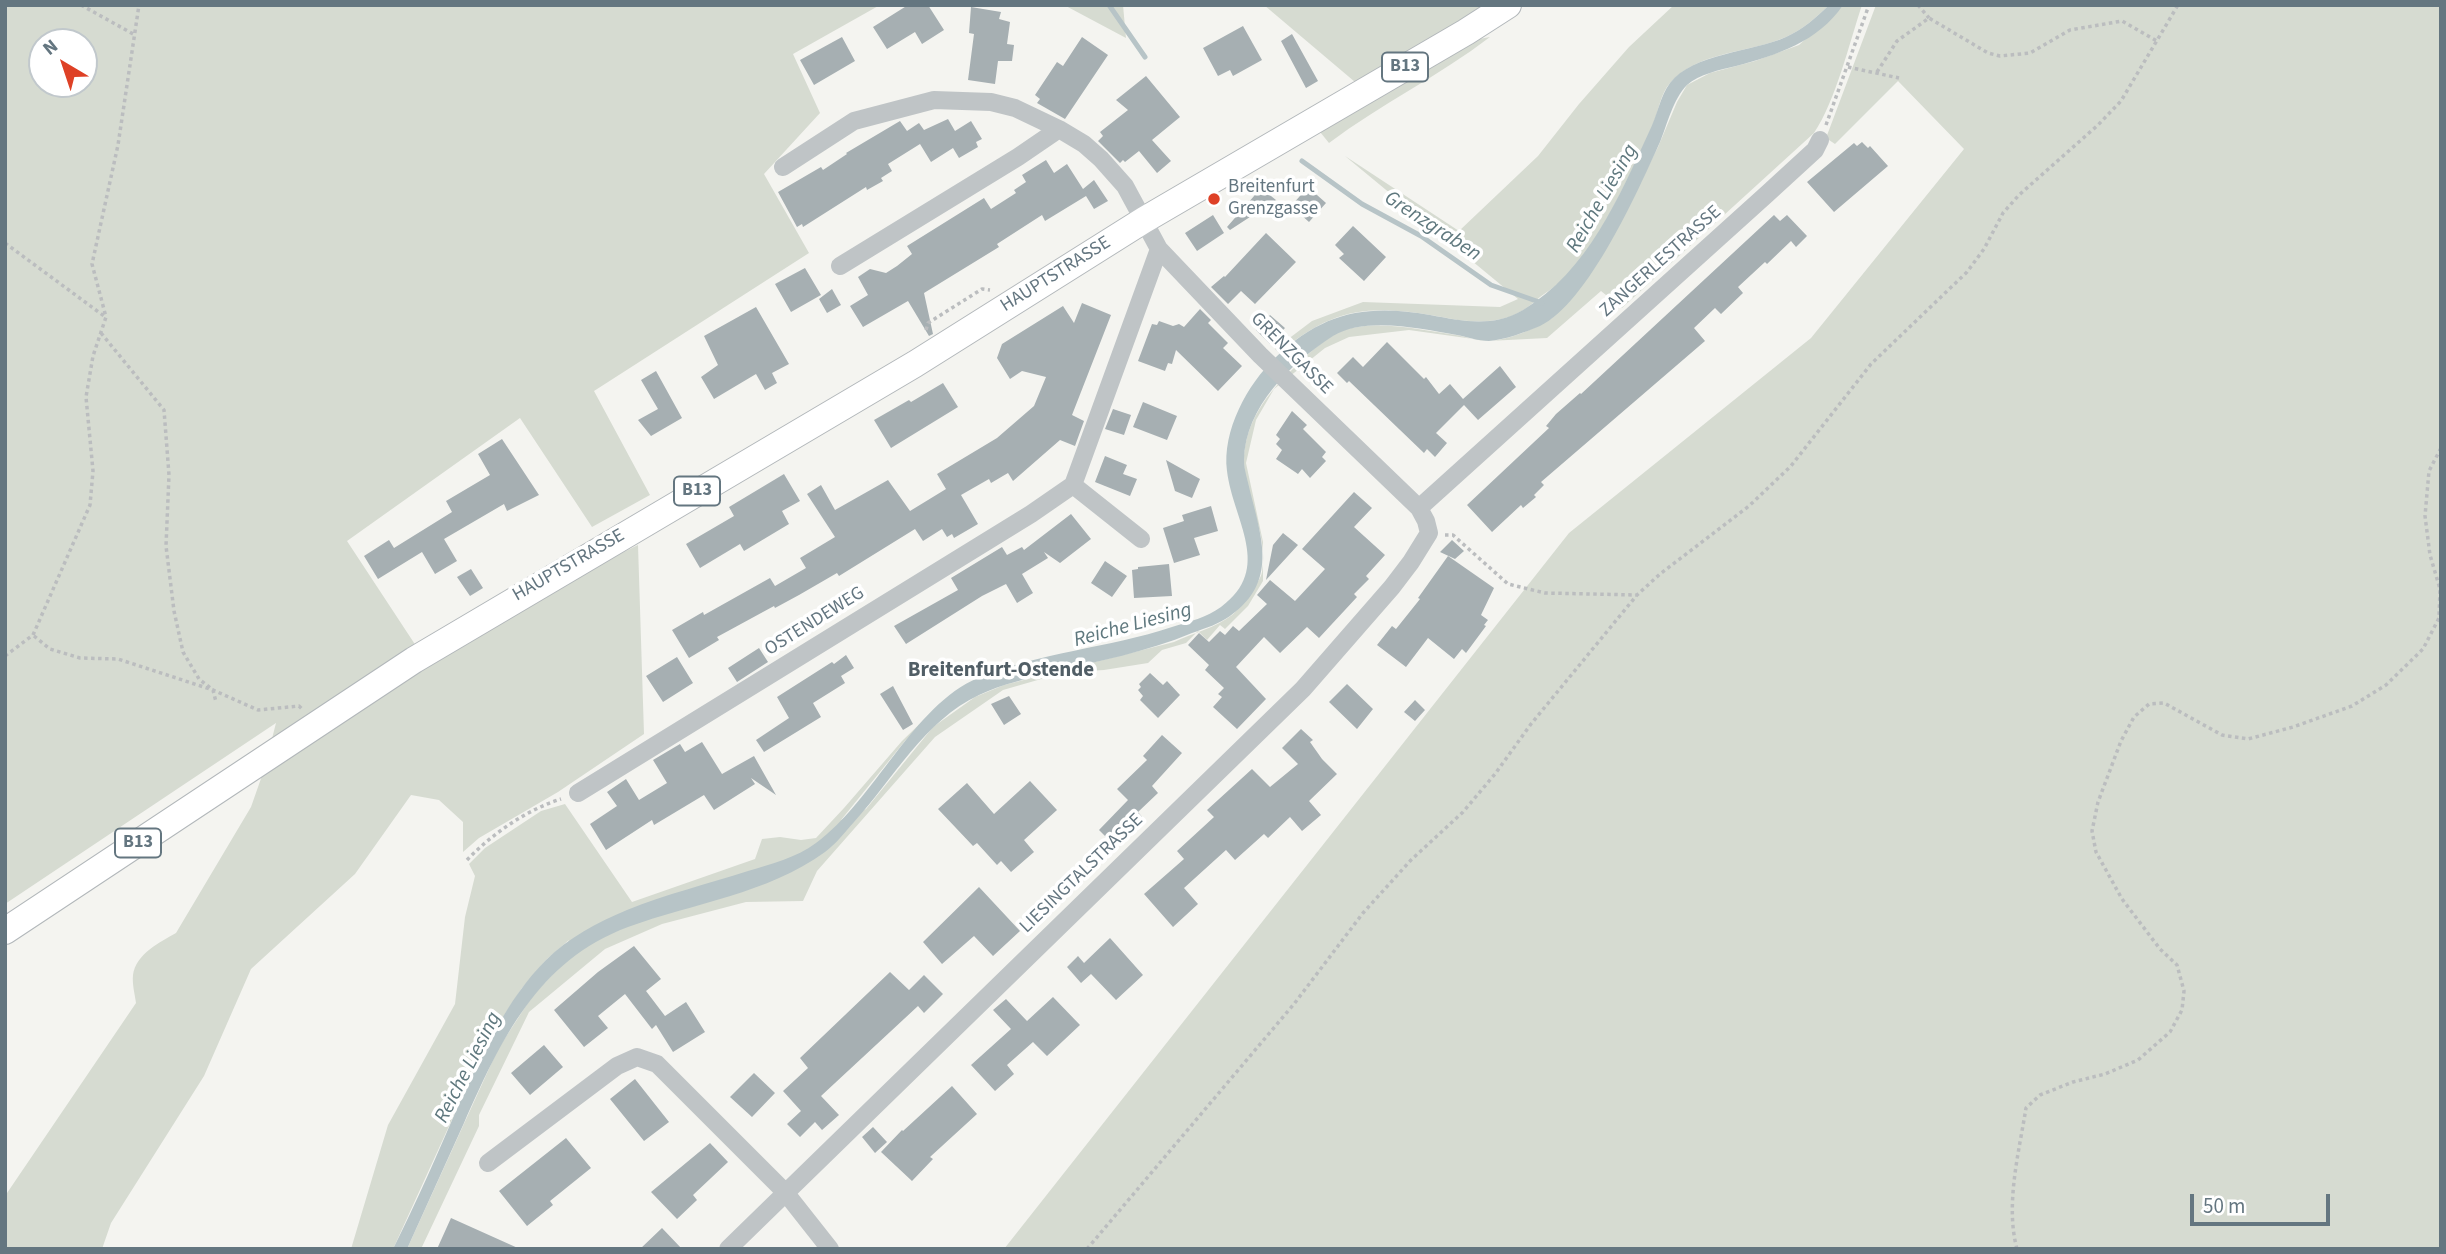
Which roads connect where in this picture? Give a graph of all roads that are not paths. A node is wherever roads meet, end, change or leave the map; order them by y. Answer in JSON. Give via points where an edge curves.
{"nodes":[{"id":1,"x":1508,"y":5,"type":"edge"},
{"id":2,"x":1059,"y":129,"type":"junction"},
{"id":3,"x":1820,"y":139,"type":"road end"},
{"id":4,"x":783,"y":167,"type":"dead end"},
{"id":5,"x":1144,"y":220,"type":"junction"},
{"id":6,"x":1159,"y":249,"type":"junction"},
{"id":7,"x":840,"y":266,"type":"dead end"},
{"id":8,"x":1073,"y":485,"type":"junction"},
{"id":9,"x":1419,"y":508,"type":"junction"},
{"id":10,"x":1141,"y":539,"type":"dead end"},
{"id":11,"x":578,"y":793,"type":"road end"},
{"id":12,"x":5,"y":931,"type":"edge"},
{"id":13,"x":488,"y":1163,"type":"dead end"},
{"id":14,"x":785,"y":1192,"type":"junction"},
{"id":15,"x":728,"y":1249,"type":"edge"},
{"id":16,"x":830,"y":1249,"type":"edge"}],
"edges":[{"from":1,"to":5,"type":"main road","name":"HAUPTSTRASSE","number":"B13"},
{"from":2,"to":4,"type":"street","via":[[991,102],[934,100],[854,121]]},
{"from":2,"to":5,"type":"street","via":[[1101,159]]},
{"from":2,"to":7,"type":"street"},
{"from":3,"to":9,"type":"street","name":"ZANGERLESTRASSE","via":[[1815,150]]},
{"from":5,"to":6,"type":"street","name":"GRENZGASSE"},
{"from":5,"to":12,"type":"main road","name":"HAUPTSTRASSE","number":"B13","via":[[915,364],[414,660]]},
{"from":6,"to":8,"type":"street"},
{"from":6,"to":9,"type":"street","name":"GRENZGASSE","via":[[1260,355]]},
{"from":8,"to":10,"type":"street"},
{"from":8,"to":11,"type":"street","name":"OSTENDEWEG"},
{"from":9,"to":14,"type":"street","name":"LIESINGTALSTRASSE","via":[[1429,533],[1411,562],[1303,689]]},
{"from":13,"to":14,"type":"street","via":[[617,1066],[637,1057],[657,1064]]},
{"from":14,"to":15,"type":"street","name":"LIESINGTALSTRASSE"},
{"from":14,"to":16,"type":"street"}]}
